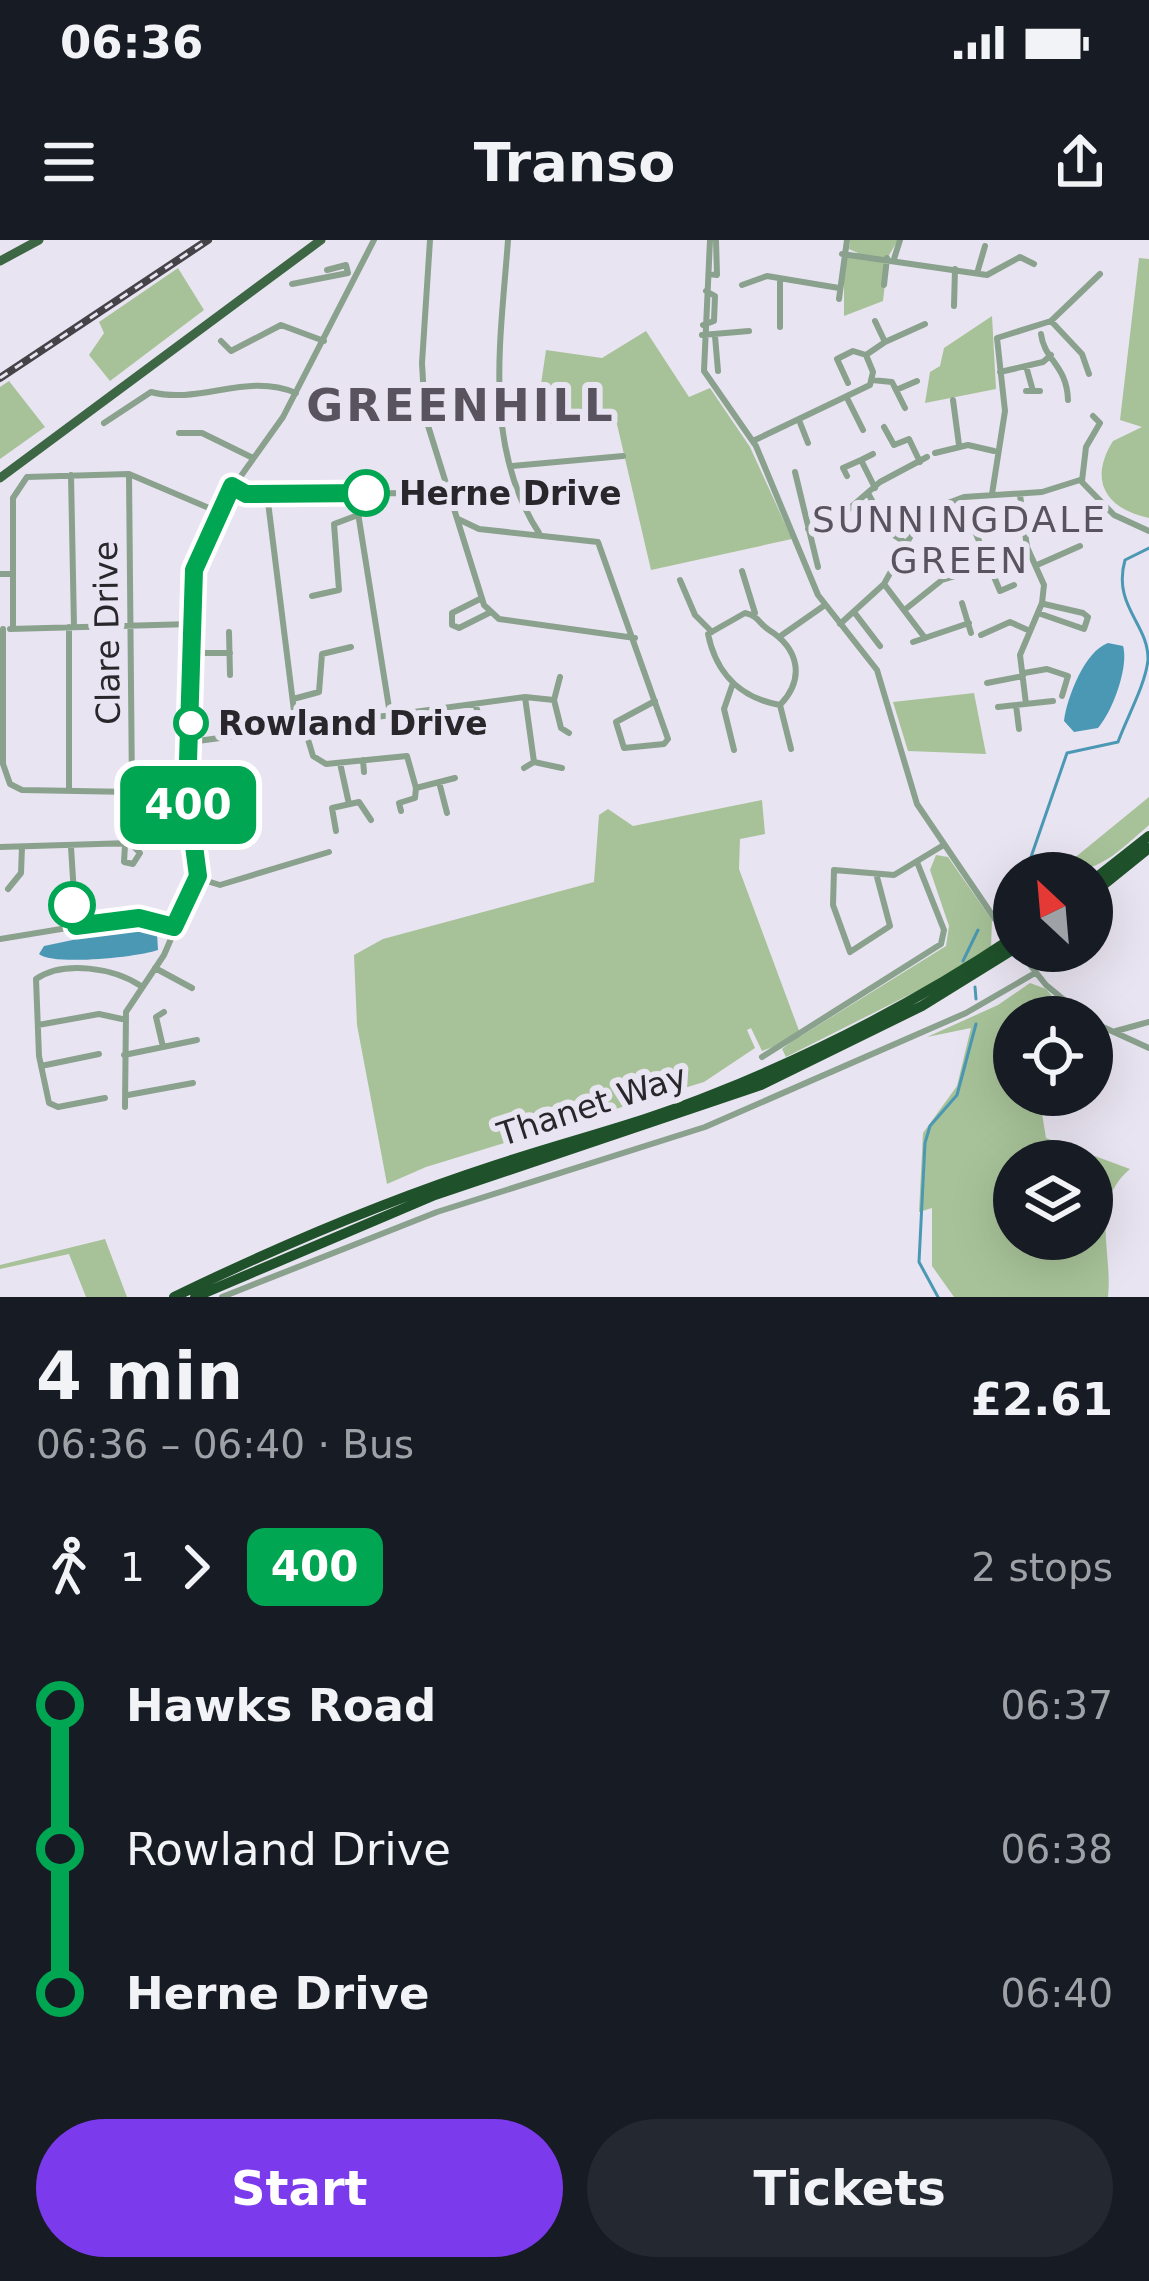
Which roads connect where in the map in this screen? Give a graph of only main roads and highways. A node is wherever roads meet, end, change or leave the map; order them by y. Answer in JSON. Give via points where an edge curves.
{"nodes":[{"id":1,"x":39,"y":240,"type":"edge"},
{"id":2,"x":320,"y":241,"type":"edge"},
{"id":3,"x":0,"y":261,"type":"edge"},
{"id":4,"x":0,"y":478,"type":"edge"},
{"id":5,"x":1149,"y":836,"type":"edge"},
{"id":6,"x":1149,"y":848,"type":"edge"},
{"id":7,"x":1113,"y":864,"type":"edge"},
{"id":8,"x":1113,"y":876,"type":"edge"},
{"id":9,"x":993,"y":957,"type":"edge"},
{"id":10,"x":993,"y":959,"type":"edge"},
{"id":11,"x":174,"y":1297,"type":"edge"},
{"id":12,"x":195,"y":1297,"type":"edge"}],
"edges":[{"from":1,"to":3,"type":"main road"},
{"from":2,"to":4,"type":"main road"},
{"from":5,"to":7,"type":"highway"},
{"from":6,"to":8,"type":"highway"},
{"from":9,"to":11,"type":"highway","name":"Thanet Way","via":[[741,1083],[431,1187]]},
{"from":10,"to":12,"type":"highway","name":"Thanet Way","via":[[922,1006],[761,1085],[436,1196]]}]}
